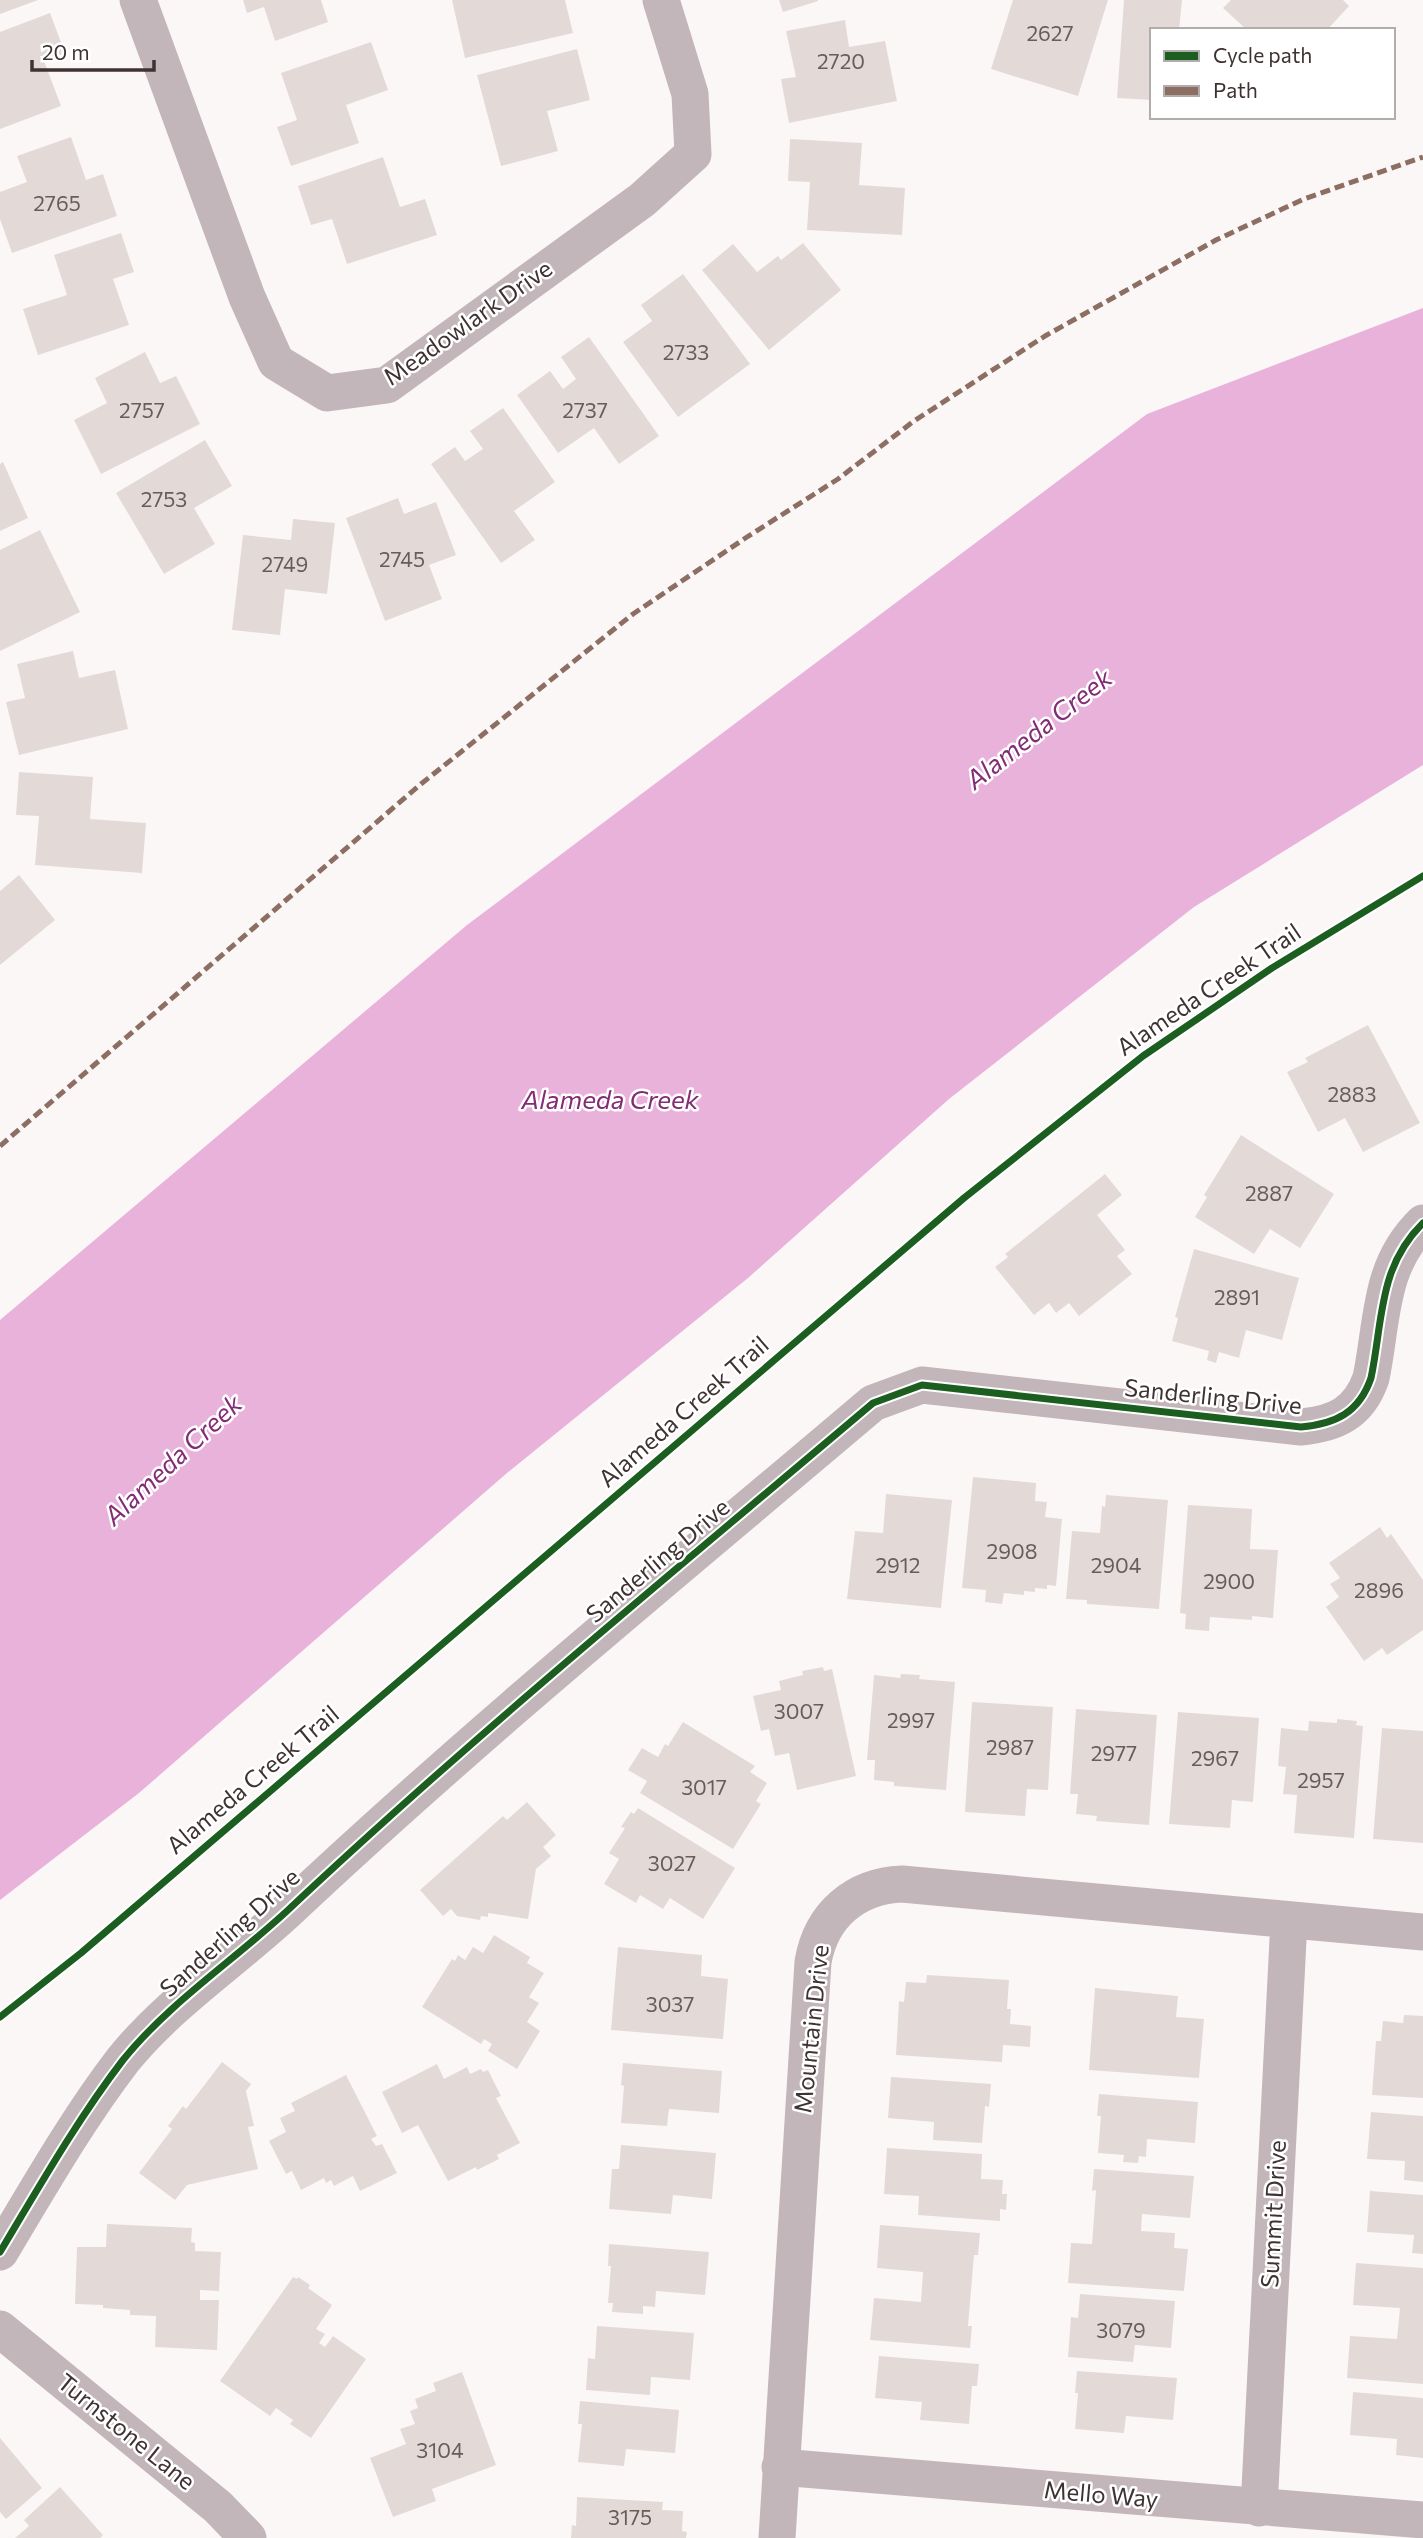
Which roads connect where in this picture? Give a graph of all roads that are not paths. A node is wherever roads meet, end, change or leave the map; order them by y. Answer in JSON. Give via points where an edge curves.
{"nodes":[{"id":1,"x":138,"y":0,"type":"edge"},
{"id":2,"x":661,"y":0,"type":"edge"},
{"id":3,"x":1423,"y":1223,"type":"edge"},
{"id":4,"x":1289,"y":1920,"type":"junction"},
{"id":5,"x":1423,"y":1932,"type":"edge"},
{"id":6,"x":0,"y":2252,"type":"edge"},
{"id":7,"x":0,"y":2329,"type":"edge"},
{"id":8,"x":780,"y":2467,"type":"junction"},
{"id":9,"x":1259,"y":2508,"type":"junction"},
{"id":10,"x":1423,"y":2520,"type":"edge"},
{"id":11,"x":248,"y":2538,"type":"edge"},
{"id":12,"x":777,"y":2538,"type":"edge"}],
"edges":[{"from":1,"to":2,"type":"street","name":"Meadowlark Drive","via":[[247,297],[276,362],[327,393],[387,385],[642,200],[693,154],[690,94]]},
{"from":3,"to":6,"type":"street","name":"Sanderling Drive","via":[[1392,1265],[1366,1393],[1347,1413],[1322,1424],[1301,1427],[922,1385],[873,1403],[387,1816],[169,2013],[125,2058],[79,2122]]},
{"from":4,"to":5,"type":"street","name":"Mountain Drive"},
{"from":4,"to":8,"type":"street","name":"Mountain Drive","via":[[902,1884],[871,1889],[844,1903],[821,1933],[813,1962]]},
{"from":4,"to":9,"type":"street","name":"Summit Drive"},
{"from":7,"to":11,"type":"street","name":"Turnstone Lane","via":[[218,2507]]},
{"from":8,"to":9,"type":"street","name":"Mello Way"},
{"from":8,"to":12,"type":"street","name":"Mountain Drive"},
{"from":9,"to":10,"type":"street","name":"Mello Way"}]}
